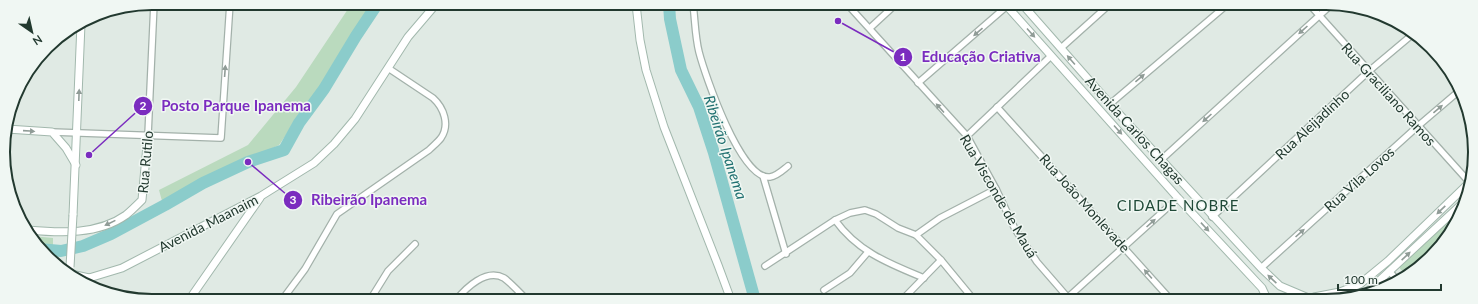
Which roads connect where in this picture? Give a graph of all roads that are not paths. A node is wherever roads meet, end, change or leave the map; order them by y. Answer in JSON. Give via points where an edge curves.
{"nodes":[{"id":1,"x":154,"y":10,"type":"edge"},
{"id":2,"x":230,"y":10,"type":"edge"},
{"id":3,"x":431,"y":10,"type":"edge"},
{"id":4,"x":637,"y":10,"type":"edge"},
{"id":5,"x":694,"y":10,"type":"edge"},
{"id":6,"x":853,"y":10,"type":"edge"},
{"id":7,"x":890,"y":10,"type":"edge"},
{"id":8,"x":1000,"y":10,"type":"edge"},
{"id":9,"x":1010,"y":10,"type":"edge"},
{"id":10,"x":1027,"y":10,"type":"edge"},
{"id":11,"x":1103,"y":10,"type":"edge"},
{"id":12,"x":1221,"y":10,"type":"edge"},
{"id":13,"x":1314,"y":10,"type":"edge"},
{"id":14,"x":1326,"y":10,"type":"edge"},
{"id":15,"x":1319,"y":16,"type":"junction"},
{"id":16,"x":870,"y":28,"type":"junction"},
{"id":17,"x":81,"y":29,"type":"edge"},
{"id":18,"x":1409,"y":37,"type":"edge"},
{"id":19,"x":1061,"y":48,"type":"junction"},
{"id":20,"x":1051,"y":56,"type":"junction"},
{"id":21,"x":388,"y":68,"type":"junction"},
{"id":22,"x":1368,"y":71,"type":"junction"},
{"id":23,"x":918,"y":83,"type":"junction"},
{"id":24,"x":1455,"y":94,"type":"edge"},
{"id":25,"x":1110,"y":104,"type":"junction"},
{"id":26,"x":998,"y":107,"type":"junction"},
{"id":27,"x":1418,"y":126,"type":"junction"},
{"id":28,"x":12,"y":129,"type":"edge"},
{"id":29,"x":52,"y":132,"type":"junction"},
{"id":30,"x":78,"y":134,"type":"junction"},
{"id":31,"x":148,"y":135,"type":"junction"},
{"id":32,"x":967,"y":136,"type":"junction"},
{"id":33,"x":1162,"y":159,"type":"junction"},
{"id":34,"x":76,"y":165,"type":"junction"},
{"id":35,"x":788,"y":166,"type":"dead end"},
{"id":36,"x":763,"y":176,"type":"junction"},
{"id":37,"x":1466,"y":177,"type":"edge"},
{"id":38,"x":996,"y":189,"type":"junction"},
{"id":39,"x":1463,"y":189,"type":"edge"},
{"id":40,"x":261,"y":196,"type":"junction"},
{"id":41,"x":1178,"y":198,"type":"junction"},
{"id":42,"x":1456,"y":209,"type":"edge"},
{"id":43,"x":1212,"y":217,"type":"junction"},
{"id":44,"x":836,"y":220,"type":"junction"},
{"id":45,"x":34,"y":230,"type":"edge"},
{"id":46,"x":916,"y":235,"type":"junction"},
{"id":47,"x":414,"y":244,"type":"dead end"},
{"id":48,"x":1125,"y":247,"type":"junction"},
{"id":49,"x":868,"y":252,"type":"junction"},
{"id":50,"x":786,"y":254,"type":"junction"},
{"id":51,"x":941,"y":260,"type":"junction"},
{"id":52,"x":764,"y":266,"type":"dead end"},
{"id":53,"x":70,"y":268,"type":"edge"},
{"id":54,"x":1261,"y":268,"type":"junction"},
{"id":55,"x":1389,"y":271,"type":"junction"},
{"id":56,"x":81,"y":275,"type":"edge"},
{"id":57,"x":1394,"y":277,"type":"edge"},
{"id":58,"x":89,"y":278,"type":"joint"},
{"id":59,"x":924,"y":278,"type":"junction"},
{"id":60,"x":1374,"y":285,"type":"edge"},
{"id":61,"x":824,"y":290,"type":"dead end"},
{"id":62,"x":193,"y":294,"type":"edge"},
{"id":63,"x":286,"y":294,"type":"edge"},
{"id":64,"x":374,"y":294,"type":"edge"},
{"id":65,"x":461,"y":294,"type":"edge"},
{"id":66,"x":520,"y":294,"type":"edge"},
{"id":67,"x":729,"y":294,"type":"edge"},
{"id":68,"x":908,"y":294,"type":"edge"},
{"id":69,"x":969,"y":294,"type":"edge"},
{"id":70,"x":1062,"y":294,"type":"edge"},
{"id":71,"x":1074,"y":294,"type":"edge"},
{"id":72,"x":1167,"y":294,"type":"edge"},
{"id":73,"x":1265,"y":294,"type":"edge"},
{"id":74,"x":1302,"y":294,"type":"edge"},
{"id":75,"x":1328,"y":294,"type":"edge"}],
"edges":[{"from":1,"to":31,"type":"street","name":"Rua Rutilo"},
{"from":31,"to":2,"type":"street","one_way":true,"via":[[221,138]]},
{"from":3,"to":21,"type":"main road","name":"Avenida Maanaim","via":[[408,37]]},
{"from":4,"to":67,"type":"main road","via":[[643,55],[662,120]]},
{"from":5,"to":36,"type":"street","via":[[699,50],[710,86],[741,154]]},
{"from":6,"to":16,"type":"street","name":"Rua Visconde de Mauá"},
{"from":7,"to":16,"type":"street"},
{"from":8,"to":23,"type":"street","one_way":true},
{"from":9,"to":20,"type":"main road","name":"Avenida Carlos Chagas","one_way":true},
{"from":10,"to":19,"type":"main road","name":"Avenida Carlos Chagas"},
{"from":11,"to":19,"type":"street"},
{"from":25,"to":12,"type":"street","one_way":true},
{"from":13,"to":15,"type":"street","name":"Rua Graciliano Ramos"},
{"from":14,"to":15,"type":"street"},
{"from":15,"to":22,"type":"street","name":"Rua Graciliano Ramos"},
{"from":15,"to":33,"type":"street","one_way":true},
{"from":16,"to":23,"type":"street","name":"Rua Visconde de Mauá"},
{"from":30,"to":17,"type":"main road","one_way":true},
{"from":18,"to":22,"type":"street","name":"Rua Aleijadinho"},
{"from":25,"to":19,"type":"main road","name":"Avenida Carlos Chagas","one_way":true},
{"from":20,"to":26,"type":"street"},
{"from":20,"to":41,"type":"main road","name":"Avenida Carlos Chagas","one_way":true},
{"from":21,"to":40,"type":"main road","name":"Avenida Maanaim","via":[[355,119],[334,144],[314,163]]},
{"from":21,"to":63,"type":"street","via":[[439,104],[445,119],[441,138],[429,150],[337,214],[305,269]]},
{"from":22,"to":27,"type":"street","name":"Rua Graciliano Ramos"},
{"from":22,"to":43,"type":"street","name":"Rua Aleijadinho"},
{"from":32,"to":23,"type":"street","name":"Rua Visconde de Mauá","one_way":true},
{"from":27,"to":24,"type":"street","name":"Rua Vila Lovos","one_way":true},
{"from":25,"to":33,"type":"main road","name":"Avenida Carlos Chagas"},
{"from":26,"to":32,"type":"street"},
{"from":26,"to":48,"type":"street","name":"Rua João Monlevade"},
{"from":27,"to":37,"type":"street","name":"Rua Graciliano Ramos"},
{"from":54,"to":27,"type":"street","name":"Rua Vila Lovos","one_way":true},
{"from":28,"to":29,"type":"main road","one_way":true},
{"from":29,"to":30,"type":"street"},
{"from":29,"to":34,"type":"main road"},
{"from":30,"to":31,"type":"street"},
{"from":30,"to":34,"type":"main road"},
{"from":31,"to":45,"type":"main road","name":"Rua Rutilo","one_way":true,"via":[[142,200],[125,216],[89,230]]},
{"from":32,"to":38,"type":"street","name":"Rua Visconde de Mauá"},
{"from":33,"to":43,"type":"main road","name":"Avenida Carlos Chagas"},
{"from":34,"to":53,"type":"main road","bridge":true},
{"from":35,"to":36,"type":"street","via":[[776,175]]},
{"from":36,"to":50,"type":"street"},
{"from":38,"to":46,"type":"street","via":[[940,218]]},
{"from":38,"to":70,"type":"street","name":"Rua Visconde de Mauá","via":[[1015,229]]},
{"from":39,"to":75,"type":"main road","one_way":true,"via":[[1388,261],[1360,284]]},
{"from":40,"to":58,"type":"main road","name":"Avenida Maanaim","via":[[122,268]]},
{"from":40,"to":62,"type":"main road"},
{"from":48,"to":41,"type":"street","one_way":true},
{"from":41,"to":73,"type":"main road","name":"Avenida Carlos Chagas","one_way":true},
{"from":55,"to":42,"type":"main road","one_way":true},
{"from":43,"to":54,"type":"main road","name":"Avenida Carlos Chagas"},
{"from":44,"to":46,"type":"street","via":[[864,210]]},
{"from":44,"to":49,"type":"street","via":[[843,231]]},
{"from":44,"to":50,"type":"street"},
{"from":46,"to":51,"type":"street"},
{"from":47,"to":64,"type":"street","via":[[388,271]]},
{"from":48,"to":71,"type":"street"},
{"from":72,"to":48,"type":"street","name":"Rua João Monlevade","one_way":true},
{"from":49,"to":59,"type":"street"},
{"from":49,"to":61,"type":"street","via":[[850,273]]},
{"from":50,"to":52,"type":"street"},
{"from":51,"to":59,"type":"street"},
{"from":51,"to":69,"type":"street"},
{"from":74,"to":54,"type":"main road","name":"Avenida Carlos Chagas","one_way":true,"via":[[1280,286]]},
{"from":55,"to":57,"type":"street"},
{"from":55,"to":60,"type":"main road"},
{"from":56,"to":58,"type":"main road","name":"Avenida Maanaim"},
{"from":59,"to":68,"type":"street"},
{"from":65,"to":66,"type":"street","via":[[477,280],[492,275],[503,278]]}]}
